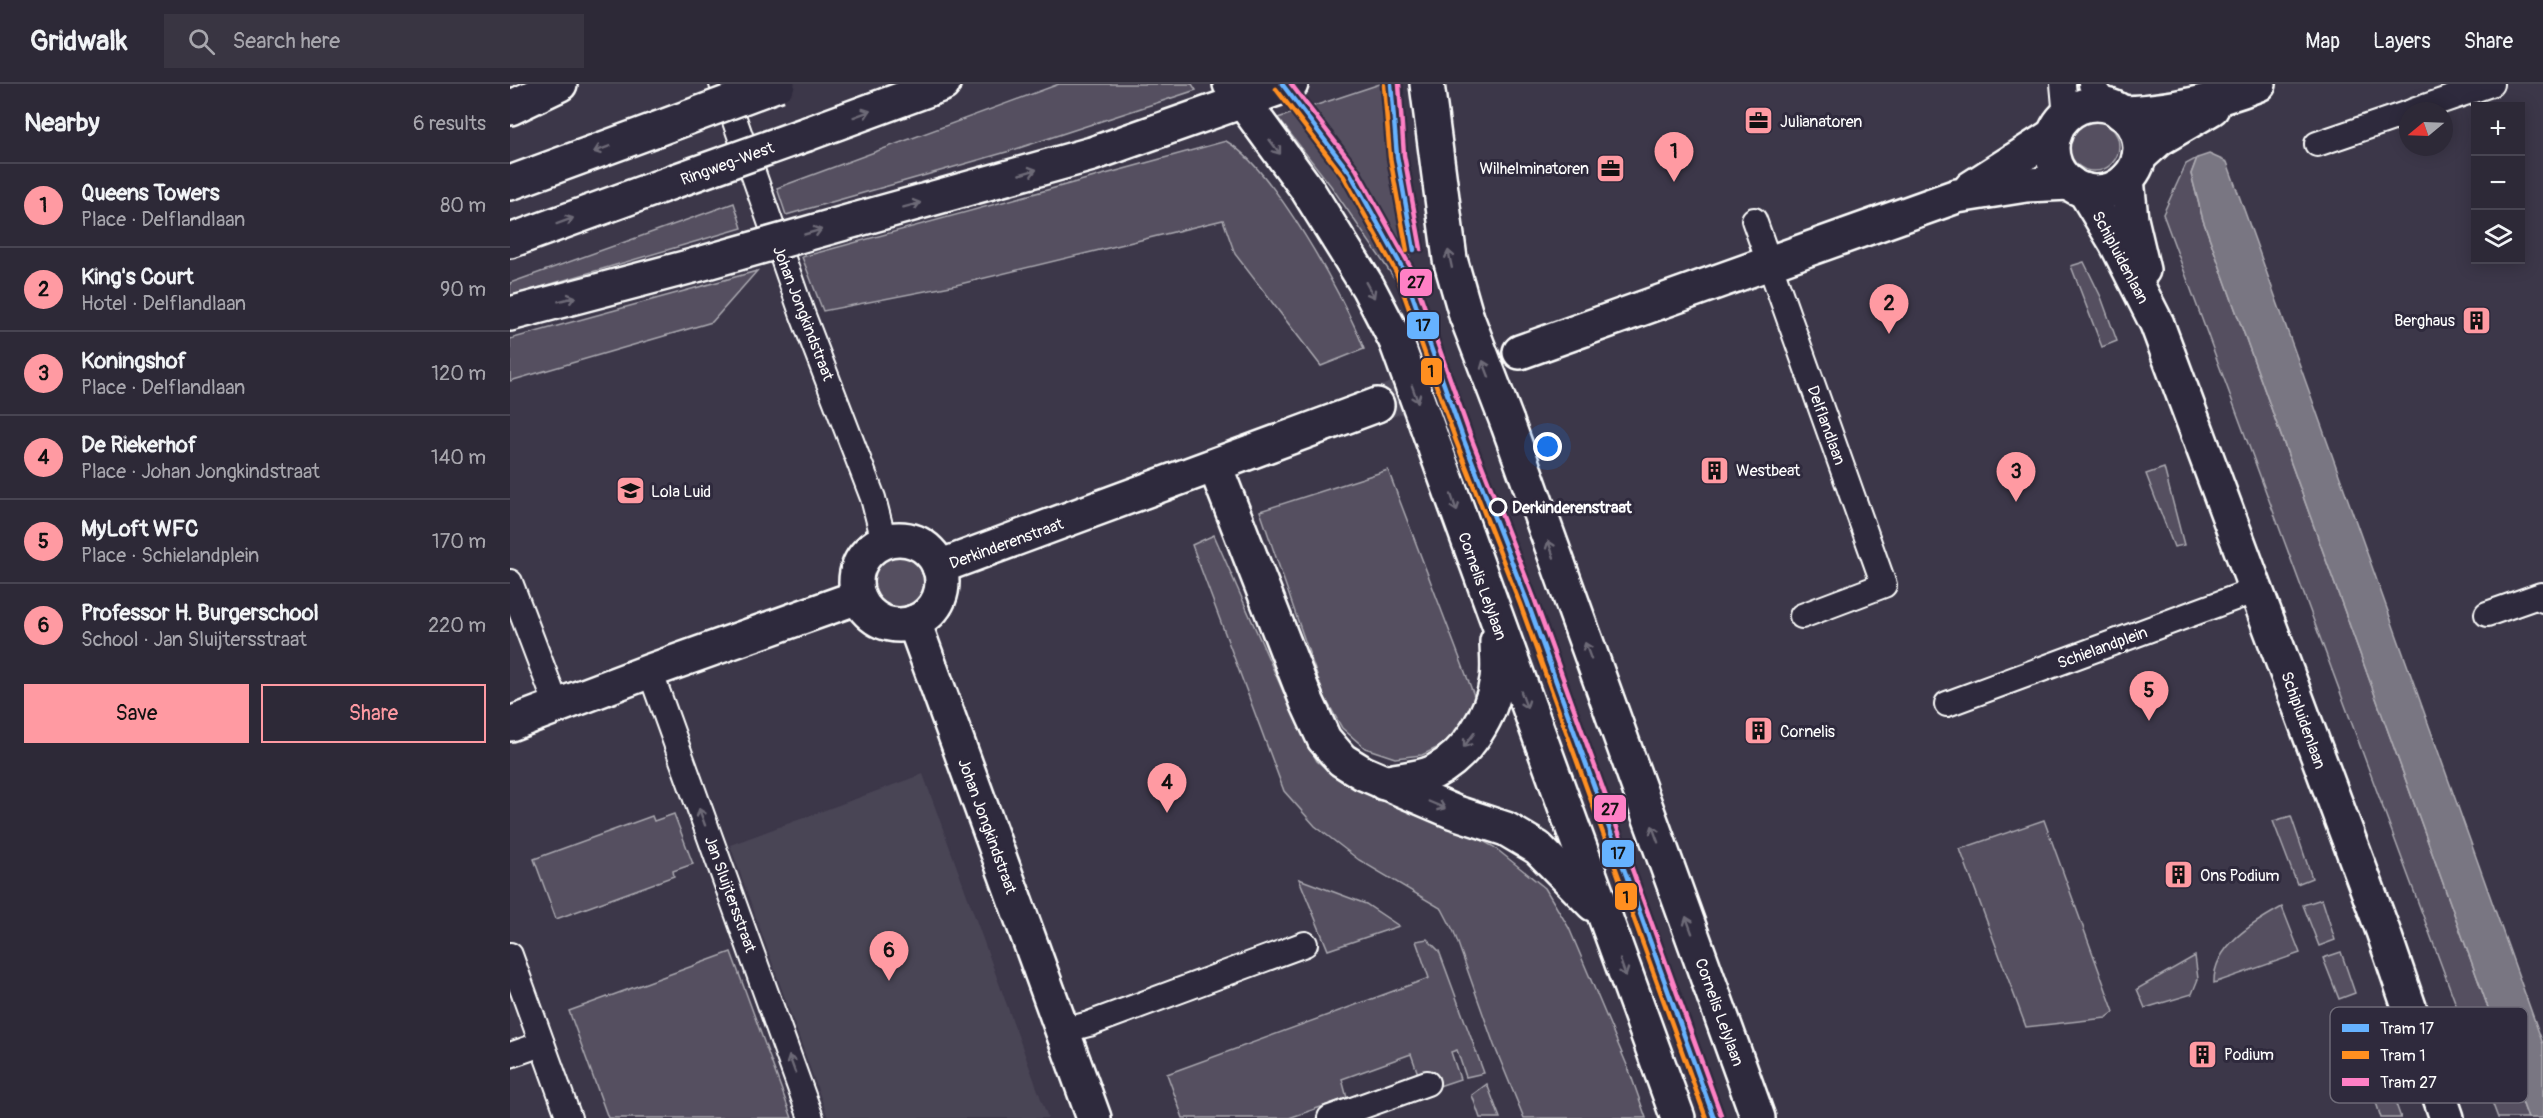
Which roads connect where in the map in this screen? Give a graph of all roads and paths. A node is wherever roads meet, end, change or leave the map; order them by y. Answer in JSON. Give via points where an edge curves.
{"nodes":[{"id":1,"x":560,"y":84,"type":"edge"},
{"id":2,"x":722,"y":84,"type":"edge"},
{"id":3,"x":778,"y":84,"type":"edge"},
{"id":4,"x":943,"y":84,"type":"edge"},
{"id":5,"x":1291,"y":84,"type":"edge"},
{"id":6,"x":1426,"y":84,"type":"edge"},
{"id":7,"x":2063,"y":84,"type":"edge"},
{"id":8,"x":2492,"y":84,"type":"edge"},
{"id":9,"x":2245,"y":90,"type":"edge"},
{"id":10,"x":1235,"y":92,"type":"edge"},
{"id":11,"x":2107,"y":101,"type":"edge"},
{"id":12,"x":2439,"y":102,"type":"edge"},
{"id":13,"x":510,"y":108,"type":"edge"},
{"id":14,"x":2399,"y":116,"type":"edge"},
{"id":15,"x":2060,"y":125,"type":"junction"},
{"id":16,"x":2317,"y":144,"type":"dead end"},
{"id":17,"x":2133,"y":168,"type":"junction"},
{"id":18,"x":510,"y":183,"type":"edge"},
{"id":19,"x":2077,"y":186,"type":"junction"},
{"id":20,"x":1958,"y":196,"type":"junction"},
{"id":21,"x":1754,"y":220,"type":"dead end"},
{"id":22,"x":510,"y":241,"type":"edge"},
{"id":23,"x":1769,"y":264,"type":"junction"},
{"id":24,"x":510,"y":314,"type":"edge"},
{"id":25,"x":2157,"y":324,"type":"junction"},
{"id":26,"x":1520,"y":352,"type":"tunnel mouth"},
{"id":27,"x":1377,"y":405,"type":"tunnel mouth"},
{"id":28,"x":1215,"y":466,"type":"junction"},
{"id":29,"x":884,"y":541,"type":"junction"},
{"id":30,"x":939,"y":567,"type":"junction"},
{"id":31,"x":510,"y":584,"type":"edge"},
{"id":32,"x":2256,"y":590,"type":"junction"},
{"id":33,"x":858,"y":597,"type":"junction"},
{"id":34,"x":2543,"y":600,"type":"edge"},
{"id":35,"x":2487,"y":614,"type":"dead end"},
{"id":36,"x":1802,"y":615,"type":"dead end"},
{"id":37,"x":914,"y":622,"type":"junction"},
{"id":38,"x":1497,"y":625,"type":"junction"},
{"id":39,"x":650,"y":671,"type":"junction"},
{"id":40,"x":1947,"y":704,"type":"dead end"},
{"id":41,"x":557,"y":706,"type":"junction"},
{"id":42,"x":510,"y":724,"type":"edge"},
{"id":43,"x":1384,"y":783,"type":"junction"},
{"id":44,"x":1603,"y":914,"type":"junction"},
{"id":45,"x":1305,"y":944,"type":"dead end"},
{"id":46,"x":510,"y":955,"type":"edge"},
{"id":47,"x":2409,"y":1007,"type":"edge"},
{"id":48,"x":1062,"y":1031,"type":"junction"},
{"id":49,"x":542,"y":1044,"type":"junction"},
{"id":50,"x":510,"y":1055,"type":"edge"},
{"id":51,"x":1427,"y":1083,"type":"dead end"},
{"id":52,"x":2442,"y":1103,"type":"edge"},
{"id":53,"x":569,"y":1118,"type":"edge"},
{"id":54,"x":811,"y":1118,"type":"edge"},
{"id":55,"x":1094,"y":1118,"type":"edge"},
{"id":56,"x":1330,"y":1118,"type":"edge"},
{"id":57,"x":1678,"y":1118,"type":"edge"},
{"id":58,"x":1758,"y":1118,"type":"edge"},
{"id":59,"x":2447,"y":1118,"type":"edge"}],
"edges":[{"from":1,"to":13,"type":"main road"},
{"from":2,"to":29,"type":"street","name":"Johan Jongkindstraat","via":[[802,313],[873,498]]},
{"from":3,"to":18,"type":"main road","one_way":true,"bridge":true},
{"from":22,"to":4,"type":"main road","name":"Ringweg-West","one_way":true,"bridge":true},
{"from":5,"to":10,"type":"main road"},
{"from":58,"to":6,"type":"main road","name":"Cornelis Lelylaan","one_way":true,"bridge":true,"via":[[1466,315],[1449,259]]},
{"from":7,"to":15,"type":"street"},
{"from":8,"to":12,"type":"street"},
{"from":9,"to":11,"type":"main road","via":[[2150,112]]},
{"from":9,"to":17,"type":"main road","via":[[2159,139]]},
{"from":24,"to":10,"type":"main road","one_way":true,"bridge":true,"via":[[1092,154]]},
{"from":10,"to":38,"type":"main road","name":"Cornelis Lelylaan","one_way":true,"bridge":true,"via":[[1313,198],[1396,340]]},
{"from":11,"to":15,"type":"main road","via":[[2083,107]]},
{"from":11,"to":17,"type":"main road","via":[[2136,131],[2140,146]]},
{"from":14,"to":16,"type":"street"},
{"from":15,"to":19,"type":"main road","via":[[2052,147],[2054,160]]},
{"from":15,"to":20,"type":"main road"},
{"from":17,"to":19,"type":"main road","via":[[2108,190]]},
{"from":17,"to":25,"type":"main road","name":"Schipluidenlaan","via":[[2136,241]]},
{"from":19,"to":20,"type":"main road","via":[[2026,185]]},
{"from":19,"to":25,"type":"main road","name":"Schipluidenlaan","via":[[2116,243]]},
{"from":20,"to":23,"type":"main road"},
{"from":21,"to":23,"type":"street","name":"Delflandlaan"},
{"from":23,"to":26,"type":"main road"},
{"from":23,"to":36,"type":"street","name":"Delflandlaan","via":[[1884,585]]},
{"from":25,"to":32,"type":"main road","name":"Schipluidenlaan"},
{"from":27,"to":28,"type":"main road","name":"Derkinderenstraat"},
{"from":28,"to":30,"type":"main road","name":"Derkinderenstraat"},
{"from":28,"to":43,"type":"main road","via":[[1324,739],[1342,760]]},
{"from":29,"to":30,"type":"main road","via":[[898,539],[921,545]]},
{"from":29,"to":33,"type":"main road","via":[[867,553],[860,564],[856,579]]},
{"from":30,"to":37,"type":"main road","via":[[942,586],[938,600],[928,614]]},
{"from":31,"to":41,"type":"street"},
{"from":32,"to":40,"type":"street","name":"Schielandplein"},
{"from":32,"to":47,"type":"main road","name":"Schipluidenlaan"},
{"from":33,"to":37,"type":"main road","via":[[876,618],[890,624]]},
{"from":33,"to":39,"type":"main road"},
{"from":34,"to":35,"type":"street","via":[[2541,595]]},
{"from":37,"to":48,"type":"main road","name":"Johan Jongkindstraat"},
{"from":38,"to":43,"type":"main road","one_way":true,"via":[[1497,679],[1485,717],[1468,743],[1432,773]]},
{"from":38,"to":44,"type":"main road","name":"Cornelis Lelylaan","one_way":true},
{"from":39,"to":41,"type":"main road"},
{"from":54,"to":39,"type":"street","name":"Jan Sluijtersstraat","one_way":true},
{"from":41,"to":42,"type":"main road"},
{"from":43,"to":44,"type":"main road","one_way":true,"via":[[1506,829],[1538,848]]},
{"from":44,"to":57,"type":"main road","name":"Cornelis Lelylaan","one_way":true},
{"from":45,"to":48,"type":"street"},
{"from":46,"to":49,"type":"street"},
{"from":48,"to":55,"type":"main road","name":"Johan Jongkindstraat"},
{"from":49,"to":50,"type":"street"},
{"from":49,"to":53,"type":"street"},
{"from":51,"to":56,"type":"street"},
{"from":52,"to":59,"type":"main road","name":"Schipluidenlaan"}]}
